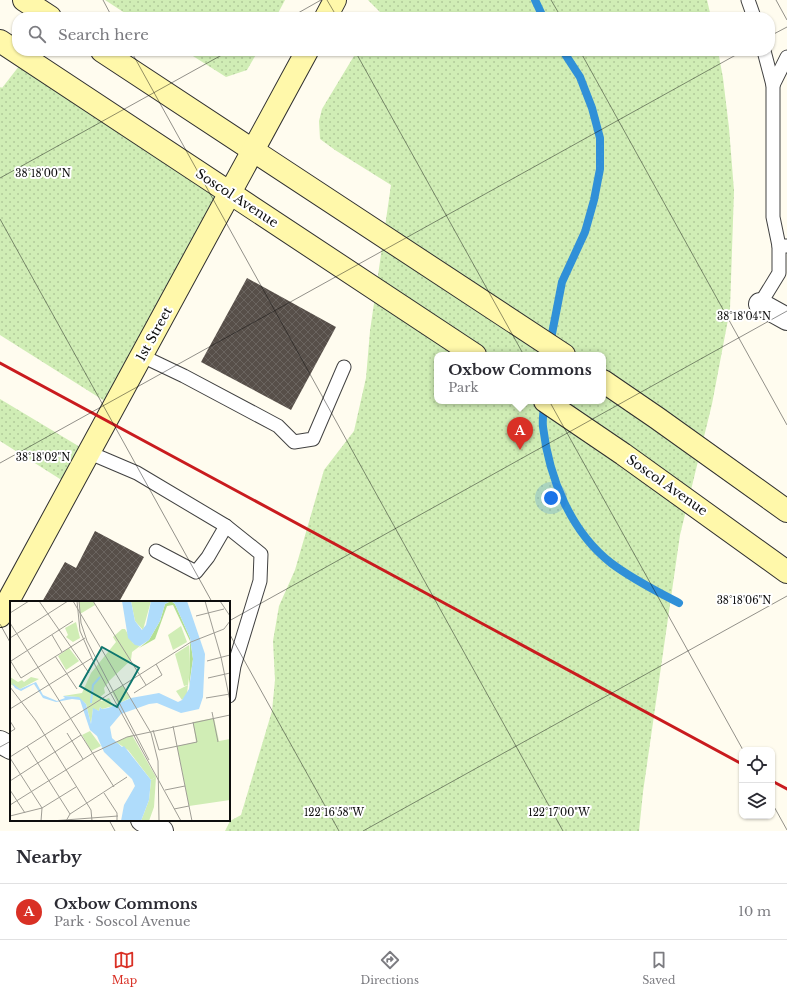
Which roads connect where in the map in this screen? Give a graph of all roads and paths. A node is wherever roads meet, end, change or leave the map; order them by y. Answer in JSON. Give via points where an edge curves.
{"nodes":[{"id":1,"x":24,"y":0,"type":"edge"},
{"id":2,"x":335,"y":0,"type":"edge"},
{"id":3,"x":748,"y":0,"type":"edge"},
{"id":4,"x":42,"y":12,"type":"edge"},
{"id":5,"x":329,"y":12,"type":"edge"},
{"id":6,"x":752,"y":12,"type":"edge"},
{"id":7,"x":0,"y":41,"type":"edge"},
{"id":8,"x":12,"y":49,"type":"edge"},
{"id":9,"x":23,"y":56,"type":"edge"},
{"id":10,"x":110,"y":56,"type":"edge"},
{"id":11,"x":765,"y":56,"type":"edge"},
{"id":12,"x":787,"y":57,"type":"edge"},
{"id":13,"x":303,"y":60,"type":"edge"},
{"id":14,"x":773,"y":85,"type":"junction"},
{"id":15,"x":253,"y":150,"type":"junction"},
{"id":16,"x":230,"y":194,"type":"junction"},
{"id":17,"x":783,"y":246,"type":"edge"},
{"id":18,"x":760,"y":304,"type":"joint"},
{"id":19,"x":787,"y":319,"type":"edge"},
{"id":20,"x":470,"y":352,"type":"edge"},
{"id":21,"x":559,"y":352,"type":"edge"},
{"id":22,"x":142,"y":356,"type":"junction"},
{"id":23,"x":344,"y":366,"type":"dead end"},
{"id":24,"x":606,"y":383,"type":"edge"},
{"id":25,"x":549,"y":404,"type":"edge"},
{"id":26,"x":90,"y":453,"type":"junction"},
{"id":27,"x":787,"y":511,"type":"edge"},
{"id":28,"x":226,"y":526,"type":"junction"},
{"id":29,"x":156,"y":551,"type":"dead end"},
{"id":30,"x":787,"y":572,"type":"edge"},
{"id":31,"x":0,"y":616,"type":"edge"},
{"id":32,"x":230,"y":690,"type":"edge"},
{"id":33,"x":0,"y":742,"type":"edge"},
{"id":34,"x":10,"y":747,"type":"edge"},
{"id":35,"x":144,"y":821,"type":"edge"},
{"id":36,"x":167,"y":821,"type":"edge"},
{"id":37,"x":162,"y":831,"type":"edge"}],
"edges":[{"from":1,"to":4,"type":"main road"},
{"from":2,"to":5,"type":"main road"},
{"from":3,"to":6,"type":"lane"},
{"from":7,"to":8,"type":"main road","name":"Soscol Avenue"},
{"from":9,"to":16,"type":"main road","name":"Soscol Avenue"},
{"from":10,"to":15,"type":"main road"},
{"from":11,"to":14,"type":"lane"},
{"from":12,"to":14,"type":"lane"},
{"from":13,"to":15,"type":"main road","name":"1st Street"},
{"from":14,"to":17,"type":"lane","via":[[773,217]]},
{"from":15,"to":16,"type":"main road","name":"1st Street"},
{"from":15,"to":21,"type":"main road"},
{"from":16,"to":20,"type":"main road","name":"Soscol Avenue"},
{"from":16,"to":22,"type":"main road","name":"1st Street"},
{"from":17,"to":18,"type":"lane","via":[[779,273]]},
{"from":18,"to":19,"type":"street"},
{"from":22,"to":23,"type":"lane","via":[[278,426],[294,442],[313,439]]},
{"from":22,"to":26,"type":"main road","name":"1st Street"},
{"from":24,"to":27,"type":"main road"},
{"from":25,"to":30,"type":"main road","name":"Soscol Avenue"},
{"from":26,"to":28,"type":"lane","via":[[137,473]]},
{"from":26,"to":31,"type":"main road","name":"1st Street"},
{"from":28,"to":29,"type":"lane","via":[[196,572]]},
{"from":28,"to":32,"type":"lane","via":[[261,554],[260,581],[234,666]]},
{"from":33,"to":34,"type":"street"},
{"from":35,"to":37,"type":"street"},
{"from":36,"to":37,"type":"lane"}]}
